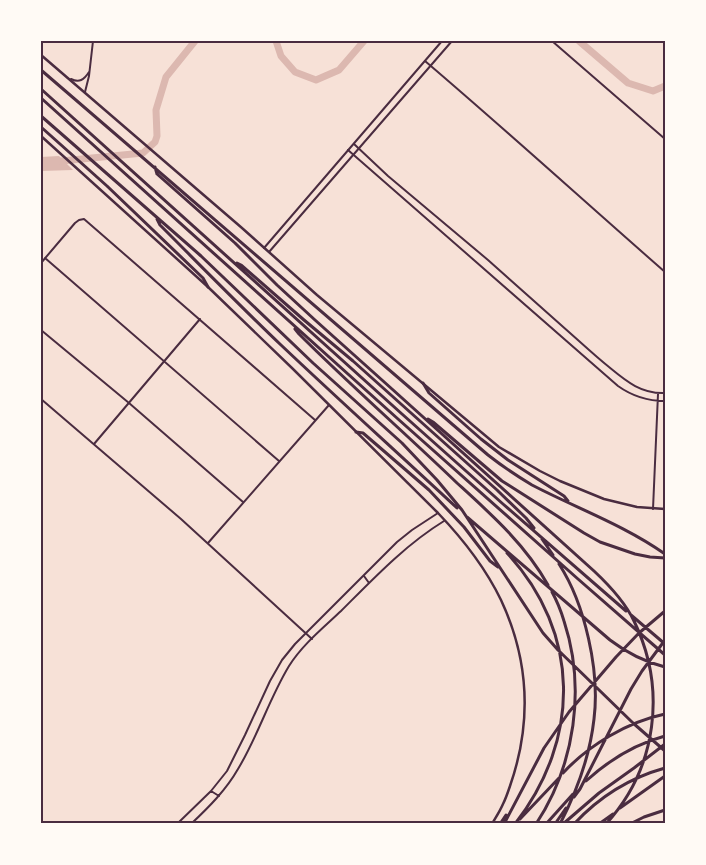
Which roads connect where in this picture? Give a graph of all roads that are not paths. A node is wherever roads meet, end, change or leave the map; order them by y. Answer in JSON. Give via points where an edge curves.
{"nodes":[{"id":1,"x":93,"y":41,"type":"edge"},
{"id":2,"x":442,"y":41,"type":"edge"},
{"id":3,"x":452,"y":41,"type":"edge"},
{"id":4,"x":552,"y":41,"type":"edge"},
{"id":5,"x":41,"y":55,"type":"edge"},
{"id":6,"x":425,"y":61,"type":"junction"},
{"id":7,"x":430,"y":66,"type":"junction"},
{"id":8,"x":41,"y":70,"type":"edge"},
{"id":9,"x":90,"y":70,"type":"junction"},
{"id":10,"x":67,"y":78,"type":"junction"},
{"id":11,"x":41,"y":89,"type":"edge"},
{"id":12,"x":85,"y":92,"type":"junction"},
{"id":13,"x":41,"y":98,"type":"edge"},
{"id":14,"x":41,"y":116,"type":"edge"},
{"id":15,"x":41,"y":127,"type":"edge"},
{"id":16,"x":41,"y":136,"type":"edge"},
{"id":17,"x":665,"y":139,"type":"edge"},
{"id":18,"x":354,"y":144,"type":"junction"},
{"id":19,"x":359,"y":148,"type":"junction"},
{"id":20,"x":348,"y":150,"type":"junction"},
{"id":21,"x":353,"y":154,"type":"junction"},
{"id":22,"x":153,"y":166,"type":"junction"},
{"id":23,"x":414,"y":197,"type":"junction"},
{"id":24,"x":408,"y":204,"type":"junction"},
{"id":25,"x":156,"y":216,"type":"junction"},
{"id":26,"x":264,"y":248,"type":"junction"},
{"id":27,"x":268,"y":252,"type":"junction"},
{"id":28,"x":45,"y":258,"type":"junction"},
{"id":29,"x":41,"y":263,"type":"edge"},
{"id":30,"x":235,"y":263,"type":"junction"},
{"id":31,"x":665,"y":272,"type":"edge"},
{"id":32,"x":208,"y":287,"type":"junction"},
{"id":33,"x":200,"y":320,"type":"junction"},
{"id":34,"x":292,"y":324,"type":"junction"},
{"id":35,"x":41,"y":330,"type":"edge"},
{"id":36,"x":164,"y":362,"type":"junction"},
{"id":37,"x":423,"y":383,"type":"junction"},
{"id":38,"x":658,"y":394,"type":"junction"},
{"id":39,"x":665,"y":394,"type":"edge"},
{"id":40,"x":41,"y":399,"type":"edge"},
{"id":41,"x":658,"y":401,"type":"junction"},
{"id":42,"x":665,"y":401,"type":"edge"},
{"id":43,"x":129,"y":403,"type":"junction"},
{"id":44,"x":329,"y":405,"type":"junction"},
{"id":45,"x":424,"y":417,"type":"junction"},
{"id":46,"x":315,"y":420,"type":"junction"},
{"id":47,"x":356,"y":432,"type":"junction"},
{"id":48,"x":94,"y":444,"type":"junction"},
{"id":49,"x":279,"y":461,"type":"junction"},
{"id":50,"x":243,"y":502,"type":"junction"},
{"id":51,"x":570,"y":503,"type":"junction"},
{"id":52,"x":653,"y":509,"type":"junction"},
{"id":53,"x":665,"y":510,"type":"edge"},
{"id":54,"x":438,"y":513,"type":"junction"},
{"id":55,"x":445,"y":520,"type":"junction"},
{"id":56,"x":496,"y":542,"type":"junction"},
{"id":57,"x":208,"y":543,"type":"junction"},
{"id":58,"x":665,"y":556,"type":"edge"},
{"id":59,"x":500,"y":569,"type":"junction"},
{"id":60,"x":364,"y":576,"type":"junction"},
{"id":61,"x":369,"y":582,"type":"junction"},
{"id":62,"x":665,"y":611,"type":"edge"},
{"id":63,"x":306,"y":633,"type":"junction"},
{"id":64,"x":312,"y":639,"type":"junction"},
{"id":65,"x":665,"y":640,"type":"edge"},
{"id":66,"x":665,"y":644,"type":"edge"},
{"id":67,"x":663,"y":653,"type":"edge"},
{"id":68,"x":665,"y":667,"type":"edge"},
{"id":69,"x":665,"y":714,"type":"edge"},
{"id":70,"x":665,"y":736,"type":"edge"},
{"id":71,"x":665,"y":744,"type":"edge"},
{"id":72,"x":665,"y":751,"type":"edge"},
{"id":73,"x":665,"y":768,"type":"edge"},
{"id":74,"x":665,"y":776,"type":"edge"},
{"id":75,"x":211,"y":791,"type":"junction"},
{"id":76,"x":219,"y":796,"type":"junction"},
{"id":77,"x":665,"y":810,"type":"edge"},
{"id":78,"x":177,"y":824,"type":"edge"},
{"id":79,"x":191,"y":824,"type":"edge"},
{"id":80,"x":492,"y":824,"type":"edge"},
{"id":81,"x":502,"y":824,"type":"edge"},
{"id":82,"x":515,"y":824,"type":"edge"},
{"id":83,"x":536,"y":824,"type":"edge"},
{"id":84,"x":546,"y":824,"type":"edge"},
{"id":85,"x":555,"y":824,"type":"edge"},
{"id":86,"x":562,"y":824,"type":"edge"},
{"id":87,"x":574,"y":824,"type":"edge"},
{"id":88,"x":599,"y":824,"type":"edge"},
{"id":89,"x":606,"y":824,"type":"edge"},
{"id":90,"x":630,"y":824,"type":"edge"}],
"edges":[{"from":1,"to":9,"type":"street"},
{"from":2,"to":6,"type":"street"},
{"from":3,"to":7,"type":"street"},
{"from":4,"to":17,"type":"street"},
{"from":5,"to":10,"type":"main road"},
{"from":6,"to":7,"type":"street"},
{"from":6,"to":18,"type":"street"},
{"from":7,"to":19,"type":"street"},
{"from":7,"to":31,"type":"street"},
{"from":8,"to":22,"type":"highway"},
{"from":9,"to":10,"type":"street","via":[[80,81]]},
{"from":9,"to":12,"type":"street"},
{"from":10,"to":12,"type":"main road"},
{"from":11,"to":30,"type":"highway"},
{"from":12,"to":26,"type":"main road"},
{"from":13,"to":34,"type":"highway"},
{"from":14,"to":25,"type":"highway"},
{"from":15,"to":32,"type":"highway","via":[[203,278]]},
{"from":16,"to":32,"type":"main road"},
{"from":18,"to":19,"type":"street"},
{"from":18,"to":20,"type":"street"},
{"from":19,"to":21,"type":"street"},
{"from":19,"to":23,"type":"street"},
{"from":20,"to":21,"type":"street"},
{"from":20,"to":26,"type":"street"},
{"from":21,"to":24,"type":"street"},
{"from":21,"to":27,"type":"street"},
{"from":22,"to":45,"type":"highway","via":[[157,174],[235,243],[314,320]]},
{"from":22,"to":51,"type":"highway","via":[[488,456],[532,485]]},
{"from":23,"to":24,"type":"street"},
{"from":23,"to":38,"type":"street","via":[[625,381]]},
{"from":24,"to":41,"type":"street","via":[[618,386],[633,395]]},
{"from":25,"to":56,"type":"highway","via":[[160,225],[281,345]]},
{"from":25,"to":59,"type":"highway","via":[[409,450],[462,510]]},
{"from":26,"to":27,"type":"main road"},
{"from":27,"to":37,"type":"main road"},
{"from":28,"to":29,"type":"street"},
{"from":28,"to":33,"type":"street","via":[[75,223],[84,219]]},
{"from":28,"to":36,"type":"street"},
{"from":30,"to":66,"type":"highway","via":[[460,466]]},
{"from":30,"to":86,"type":"highway","via":[[353,361],[497,490],[526,518],[563,570],[588,637],[595,707],[580,779]]},
{"from":32,"to":44,"type":"main road"},
{"from":33,"to":36,"type":"street"},
{"from":33,"to":46,"type":"street"},
{"from":34,"to":67,"type":"highway"},
{"from":34,"to":83,"type":"highway","via":[[337,372],[513,536],[554,596],[570,642],[574,715],[572,736],[559,781]]},
{"from":35,"to":43,"type":"street"},
{"from":36,"to":43,"type":"street"},
{"from":36,"to":49,"type":"street"},
{"from":37,"to":51,"type":"highway","via":[[429,394],[481,439]]},
{"from":37,"to":52,"type":"main road","via":[[499,447],[531,467],[604,499]]},
{"from":38,"to":39,"type":"street"},
{"from":38,"to":41,"type":"street"},
{"from":40,"to":48,"type":"street"},
{"from":41,"to":42,"type":"street"},
{"from":41,"to":52,"type":"street"},
{"from":43,"to":48,"type":"street"},
{"from":43,"to":50,"type":"street"},
{"from":44,"to":46,"type":"street"},
{"from":44,"to":47,"type":"main road"},
{"from":45,"to":58,"type":"highway","via":[[502,481],[584,533],[635,554]]},
{"from":45,"to":89,"type":"highway","via":[[602,578],[634,620],[647,657],[654,706],[642,768],[622,804]]},
{"from":46,"to":49,"type":"street"},
{"from":47,"to":54,"type":"main road"},
{"from":47,"to":59,"type":"highway","via":[[363,433],[429,490],[464,526],[490,562]]},
{"from":48,"to":57,"type":"street"},
{"from":49,"to":50,"type":"street"},
{"from":50,"to":57,"type":"street"},
{"from":51,"to":58,"type":"highway","via":[[644,541]]},
{"from":52,"to":53,"type":"main road"},
{"from":54,"to":55,"type":"main road"},
{"from":54,"to":60,"type":"street","via":[[397,542]]},
{"from":55,"to":61,"type":"street","via":[[408,546]]},
{"from":55,"to":80,"type":"main road","via":[[478,562],[500,598],[516,640],[520,661],[525,712],[522,740],[516,768]]},
{"from":56,"to":68,"type":"highway","via":[[619,647]]},
{"from":56,"to":82,"type":"highway","via":[[525,575],[542,602],[555,633],[562,666],[562,710],[555,749],[548,770]]},
{"from":57,"to":63,"type":"street"},
{"from":59,"to":72,"type":"highway","via":[[558,650]]},
{"from":60,"to":61,"type":"street"},
{"from":60,"to":63,"type":"street"},
{"from":61,"to":64,"type":"street"},
{"from":62,"to":81,"type":"highway","via":[[616,656],[569,712],[544,748]]},
{"from":63,"to":64,"type":"street"},
{"from":63,"to":75,"type":"street","via":[[278,667],[227,770]]},
{"from":64,"to":76,"type":"street","via":[[279,684],[238,769]]},
{"from":65,"to":85,"type":"highway","via":[[631,689],[580,789]]},
{"from":69,"to":82,"type":"highway","via":[[625,728],[592,748],[565,770]]},
{"from":70,"to":84,"type":"highway","via":[[639,745],[610,761],[586,781]]},
{"from":71,"to":86,"type":"highway"},
{"from":73,"to":87,"type":"highway","via":[[612,791]]},
{"from":74,"to":88,"type":"highway"},
{"from":75,"to":76,"type":"street"},
{"from":75,"to":78,"type":"street"},
{"from":76,"to":79,"type":"street"},
{"from":77,"to":90,"type":"highway"}]}
